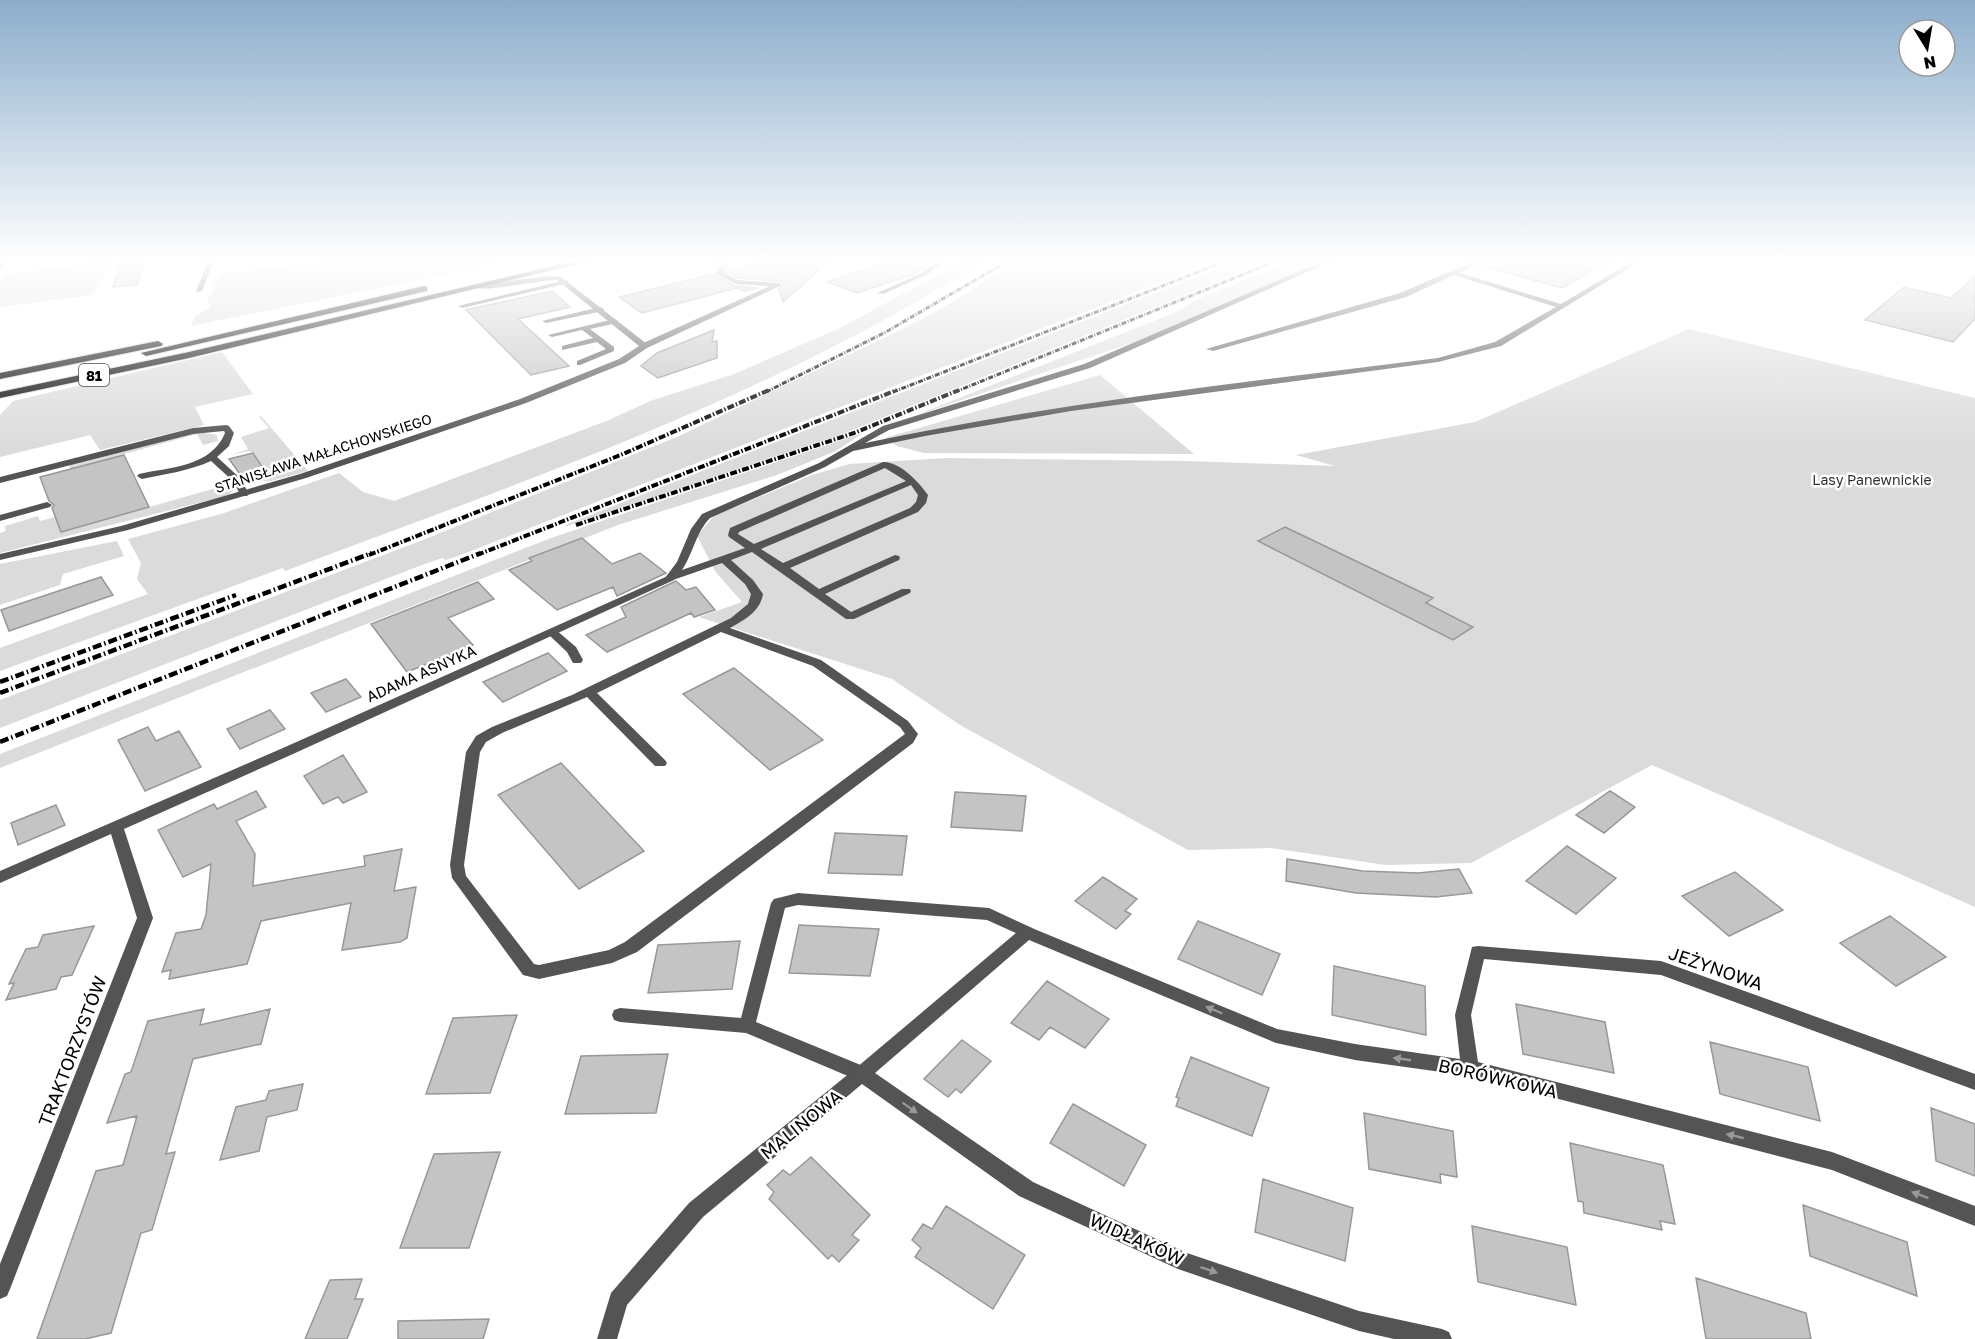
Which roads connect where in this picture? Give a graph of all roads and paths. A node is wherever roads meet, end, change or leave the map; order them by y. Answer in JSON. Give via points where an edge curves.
{"nodes":[{"id":1,"x":322,"y":323,"type":"edge"},
{"id":2,"x":603,"y":323,"type":"edge"},
{"id":3,"x":617,"y":323,"type":"edge"},
{"id":4,"x":697,"y":323,"type":"edge"},
{"id":5,"x":1185,"y":323,"type":"edge"},
{"id":6,"x":1301,"y":323,"type":"edge"},
{"id":7,"x":1532,"y":323,"type":"edge"},
{"id":8,"x":270,"y":324,"type":"joint"},
{"id":9,"x":584,"y":328,"type":"junction"},
{"id":10,"x":552,"y":335,"type":"dead end"},
{"id":11,"x":599,"y":339,"type":"junction"},
{"id":12,"x":644,"y":346,"type":"junction"},
{"id":13,"x":565,"y":348,"type":"dead end"},
{"id":14,"x":1210,"y":349,"type":"dead end"},
{"id":15,"x":189,"y":355,"type":"junction"},
{"id":16,"x":580,"y":363,"type":"dead end"},
{"id":17,"x":0,"y":376,"type":"edge"},
{"id":18,"x":0,"y":386,"type":"edge"},
{"id":19,"x":0,"y":395,"type":"edge"},
{"id":20,"x":0,"y":403,"type":"edge"},
{"id":21,"x":853,"y":448,"type":"junction"},
{"id":22,"x":213,"y":458,"type":"junction"},
{"id":23,"x":142,"y":476,"type":"dead end"},
{"id":24,"x":0,"y":480,"type":"edge"},
{"id":25,"x":913,"y":481,"type":"junction"},
{"id":26,"x":244,"y":494,"type":"junction"},
{"id":27,"x":47,"y":505,"type":"dead end"},
{"id":28,"x":0,"y":518,"type":"edge"},
{"id":29,"x":751,"y":549,"type":"junction"},
{"id":30,"x":0,"y":557,"type":"edge"},
{"id":31,"x":722,"y":558,"type":"junction"},
{"id":32,"x":895,"y":558,"type":"dead end"},
{"id":33,"x":782,"y":567,"type":"junction"},
{"id":34,"x":670,"y":579,"type":"junction"},
{"id":35,"x":906,"y":591,"type":"dead end"},
{"id":36,"x":818,"y":593,"type":"junction"},
{"id":37,"x":720,"y":628,"type":"junction"},
{"id":38,"x":552,"y":632,"type":"junction"},
{"id":39,"x":577,"y":660,"type":"dead end"},
{"id":40,"x":589,"y":692,"type":"junction"},
{"id":41,"x":660,"y":763,"type":"dead end"},
{"id":42,"x":116,"y":826,"type":"junction"},
{"id":43,"x":0,"y":877,"type":"edge"},
{"id":44,"x":1027,"y":932,"type":"junction"},
{"id":45,"x":620,"y":1015,"type":"dead end"},
{"id":46,"x":747,"y":1026,"type":"junction"},
{"id":47,"x":1470,"y":1068,"type":"junction"},
{"id":48,"x":862,"y":1074,"type":"junction"},
{"id":49,"x":1975,"y":1082,"type":"edge"},
{"id":50,"x":1975,"y":1216,"type":"edge"},
{"id":51,"x":0,"y":1288,"type":"edge"},
{"id":52,"x":606,"y":1339,"type":"edge"},
{"id":53,"x":1442,"y":1339,"type":"edge"}],
"edges":[{"from":1,"to":15,"type":"main road","number":"81"},
{"from":2,"to":9,"type":"street"},
{"from":3,"to":12,"type":"street"},
{"from":4,"to":12,"type":"street","name":"STANISŁAWA MAŁACHOWSKIEGO"},
{"from":5,"to":21,"type":"street","via":[[1087,366],[886,428]]},
{"from":6,"to":14,"type":"street"},
{"from":7,"to":21,"type":"street","via":[[1498,344],[1438,360],[1047,413],[924,432]]},
{"from":8,"to":17,"type":"main road"},
{"from":8,"to":18,"type":"main road","number":"81"},
{"from":9,"to":10,"type":"street"},
{"from":9,"to":11,"type":"street"},
{"from":11,"to":13,"type":"street"},
{"from":11,"to":16,"type":"street","via":[[611,349]]},
{"from":12,"to":26,"type":"street","name":"STANISŁAWA MAŁACHOWSKIEGO","via":[[622,361],[513,405]]},
{"from":15,"to":19,"type":"main road","number":"81"},
{"from":15,"to":20,"type":"main road"},
{"from":21,"to":34,"type":"street","via":[[706,516],[696,527],[681,568]]},
{"from":22,"to":23,"type":"street"},
{"from":22,"to":24,"type":"street","via":[[228,443],[230,433],[226,428],[193,431]]},
{"from":22,"to":26,"type":"street","via":[[237,480]]},
{"from":25,"to":29,"type":"street","name":"ADAMA ASNYKA"},
{"from":25,"to":29,"type":"street","via":[[886,464],[741,524],[733,535]]},
{"from":25,"to":33,"type":"street","via":[[923,495],[914,510]]},
{"from":26,"to":30,"type":"street","name":"STANISŁAWA MAŁACHOWSKIEGO"},
{"from":27,"to":28,"type":"street"},
{"from":29,"to":31,"type":"street","name":"ADAMA ASNYKA"},
{"from":29,"to":33,"type":"street"},
{"from":31,"to":34,"type":"street","name":"ADAMA ASNYKA"},
{"from":31,"to":37,"type":"street","via":[[749,582],[758,598],[749,610]]},
{"from":32,"to":36,"type":"street"},
{"from":33,"to":36,"type":"street"},
{"from":34,"to":38,"type":"street","name":"ADAMA ASNYKA"},
{"from":35,"to":36,"type":"street","via":[[850,617]]},
{"from":37,"to":40,"type":"street"},
{"from":37,"to":40,"type":"street","via":[[817,663],[904,724],[912,734],[631,947],[612,957],[539,972],[529,970],[459,878],[457,865],[473,752],[482,739],[497,730]]},
{"from":38,"to":39,"type":"street"},
{"from":38,"to":42,"type":"street","name":"ADAMA ASNYKA"},
{"from":40,"to":41,"type":"street"},
{"from":42,"to":43,"type":"street","name":"ADAMA ASNYKA"},
{"from":42,"to":51,"type":"street","name":"TRAKTORZYSTÓW","via":[[146,918]]},
{"from":44,"to":46,"type":"street","name":"BORÓWKOWA","via":[[989,914],[798,899],[779,903]]},
{"from":47,"to":44,"type":"street","name":"BORÓWKOWA","one_way":true,"via":[[1276,1036]]},
{"from":44,"to":48,"type":"street","name":"MALINOWA"},
{"from":45,"to":46,"type":"street","name":"WIDŁAKÓW"},
{"from":46,"to":48,"type":"street","name":"WIDŁAKÓW"},
{"from":47,"to":49,"type":"street","name":"JEŻYNOWA","via":[[1463,1016],[1478,952],[1661,968]]},
{"from":50,"to":47,"type":"street","name":"BORÓWKOWA","one_way":true,"via":[[1832,1161]]},
{"from":48,"to":52,"type":"street","name":"MALINOWA","via":[[696,1210],[618,1300]]},
{"from":48,"to":53,"type":"street","name":"WIDŁAKÓW","one_way":true,"via":[[1026,1189],[1175,1257],[1359,1321]]}]}
